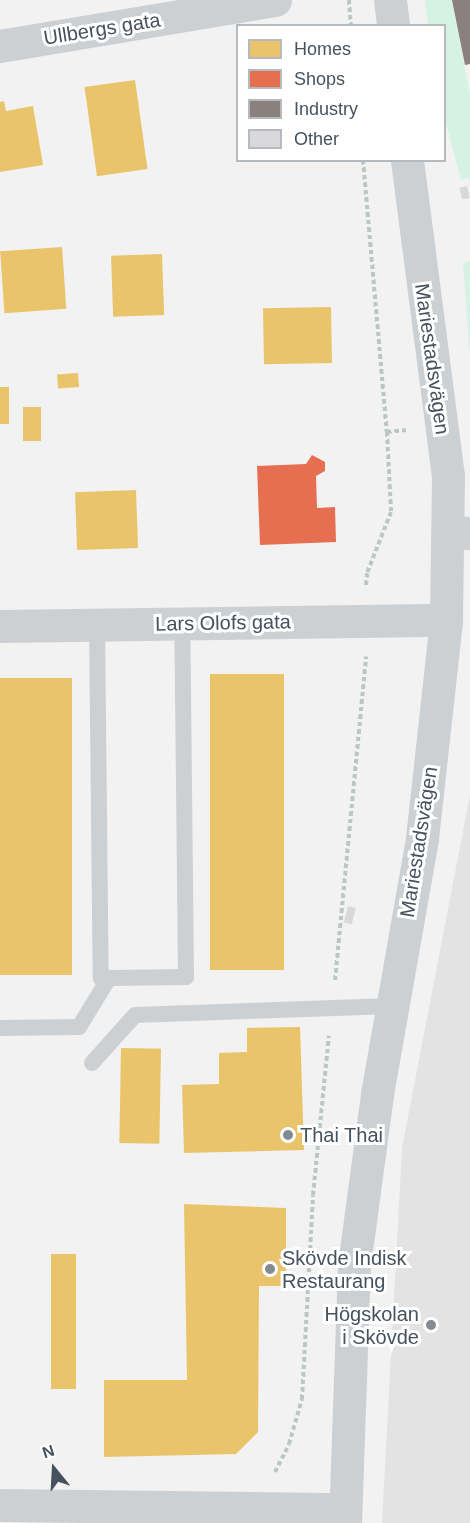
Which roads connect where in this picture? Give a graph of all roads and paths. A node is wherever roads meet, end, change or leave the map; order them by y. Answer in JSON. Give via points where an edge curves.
{"nodes":[{"id":1,"x":275,"y":0,"type":"edge"},
{"id":2,"x":349,"y":0,"type":"edge"},
{"id":3,"x":390,"y":0,"type":"edge"},
{"id":4,"x":351,"y":24,"type":"edge"},
{"id":5,"x":393,"y":24,"type":"edge"},
{"id":6,"x":0,"y":46,"type":"edge"},
{"id":7,"x":363,"y":162,"type":"edge"},
{"id":8,"x":407,"y":162,"type":"edge"},
{"id":9,"x":459,"y":477,"type":"edge"},
{"id":10,"x":460,"y":533,"type":"edge"},
{"id":11,"x":446,"y":620,"type":"junction"},
{"id":12,"x":366,"y":621,"type":"junction"},
{"id":13,"x":182,"y":624,"type":"junction"},
{"id":14,"x":97,"y":625,"type":"junction"},
{"id":15,"x":0,"y":626,"type":"edge"},
{"id":16,"x":109,"y":978,"type":"junction"},
{"id":17,"x":392,"y":1005,"type":"junction"},
{"id":18,"x":332,"y":1008,"type":"junction"},
{"id":19,"x":0,"y":1028,"type":"edge"},
{"id":20,"x":92,"y":1063,"type":"dead end"},
{"id":21,"x":272,"y":1477,"type":"dead end"},
{"id":22,"x":0,"y":1505,"type":"edge"},
{"id":23,"x":345,"y":1516,"type":"edge"}],
"edges":[{"from":1,"to":6,"type":"street","name":"Ullbergs gata"},
{"from":2,"to":4,"type":"path"},
{"from":3,"to":5,"type":"street"},
{"from":7,"to":12,"type":"path","via":[[391,512],[367,573]]},
{"from":8,"to":9,"type":"street","name":"Mariestadsvägen"},
{"from":9,"to":10,"type":"street","name":"Mariestadsvägen"},
{"from":10,"to":11,"type":"street","name":"Mariestadsvägen"},
{"from":11,"to":12,"type":"street","name":"Lars Olofs gata"},
{"from":11,"to":17,"type":"street","name":"Mariestadsvägen","via":[[434,749]]},
{"from":12,"to":13,"type":"street","name":"Lars Olofs gata"},
{"from":12,"to":18,"type":"path","via":[[366,661]]},
{"from":13,"to":14,"type":"street","name":"Lars Olofs gata"},
{"from":13,"to":16,"type":"lane","via":[[186,977]]},
{"from":14,"to":15,"type":"street","name":"Lars Olofs gata"},
{"from":14,"to":16,"type":"lane","via":[[101,978]]},
{"from":16,"to":19,"type":"lane","via":[[79,1027]]},
{"from":17,"to":18,"type":"lane"},
{"from":17,"to":23,"type":"street","name":"Mariestadsvägen","via":[[354,1265]]},
{"from":18,"to":20,"type":"lane","via":[[135,1015]]},
{"from":18,"to":21,"type":"path","via":[[313,1195],[302,1400],[289,1444]]},
{"from":22,"to":23,"type":"street"}]}
